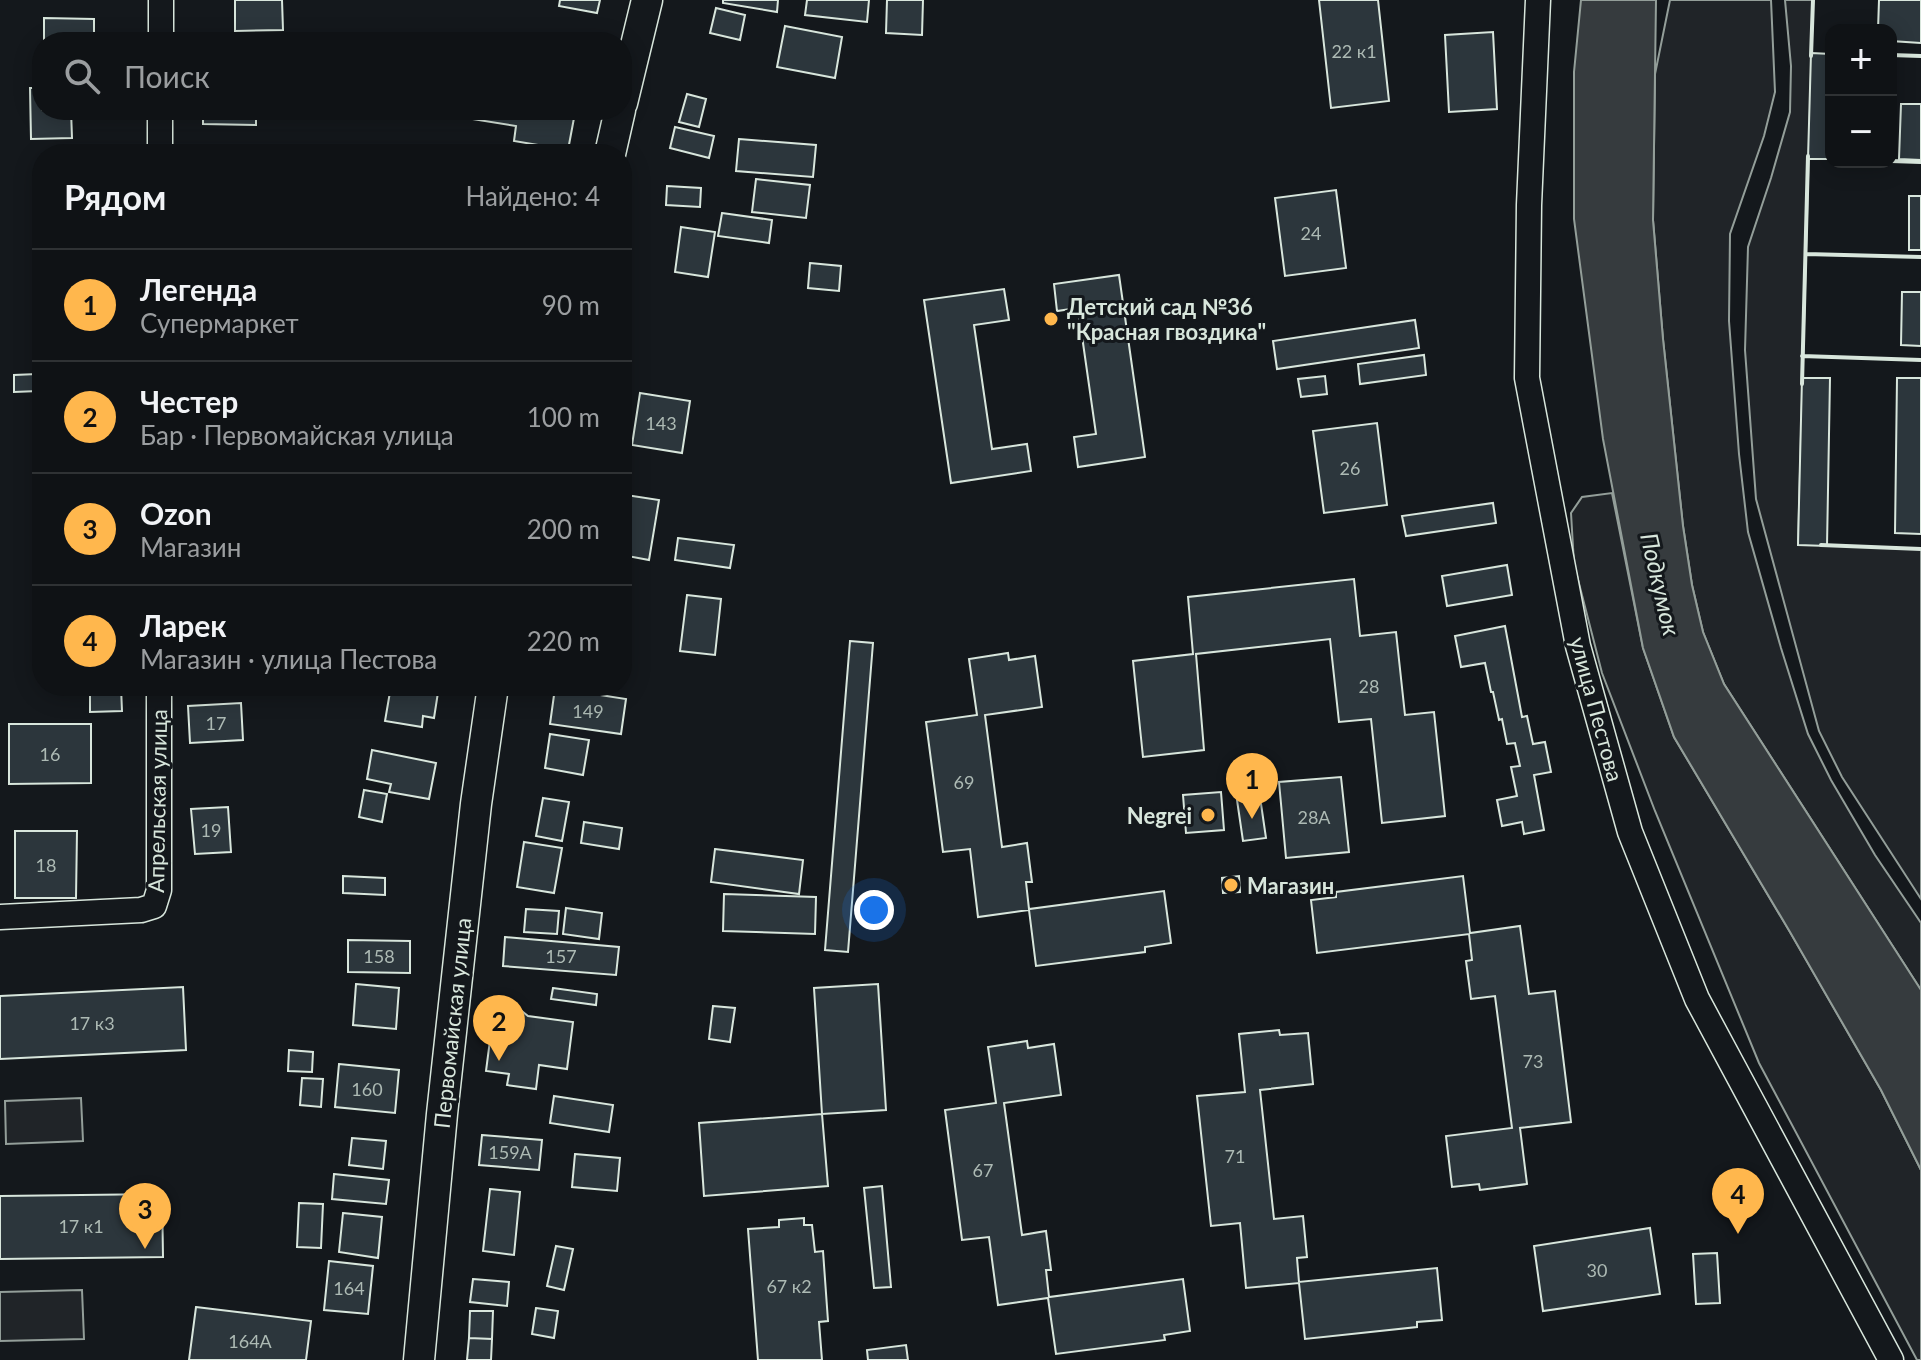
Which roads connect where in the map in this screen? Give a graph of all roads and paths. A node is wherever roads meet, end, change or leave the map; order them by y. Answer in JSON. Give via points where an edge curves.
{"nodes":[{"id":1,"x":161,"y":0,"type":"edge"},
{"id":2,"x":647,"y":0,"type":"edge"},
{"id":3,"x":1538,"y":0,"type":"edge"},
{"id":4,"x":161,"y":32,"type":"edge"},
{"id":5,"x":632,"y":62,"type":"edge"},
{"id":6,"x":160,"y":120,"type":"edge"},
{"id":7,"x":618,"y":120,"type":"edge"},
{"id":8,"x":160,"y":144,"type":"edge"},
{"id":9,"x":612,"y":144,"type":"edge"},
{"id":10,"x":159,"y":696,"type":"edge"},
{"id":11,"x":492,"y":696,"type":"edge"},
{"id":12,"x":0,"y":917,"type":"edge"},
{"id":13,"x":419,"y":1360,"type":"edge"},
{"id":14,"x":1891,"y":1360,"type":"edge"}],
"edges":[{"from":1,"to":4,"type":"street"},
{"from":2,"to":5,"type":"street"},
{"from":3,"to":14,"type":"street","name":"улица Пестова","via":[[1527,378],[1578,646],[1630,832],[1697,999]]},
{"from":6,"to":8,"type":"street"},
{"from":7,"to":9,"type":"street"},
{"from":10,"to":12,"type":"street","name":"Апрельская улица","via":[[159,890],[154,906]]},
{"from":11,"to":13,"type":"street","name":"Первомайская улица"}]}
